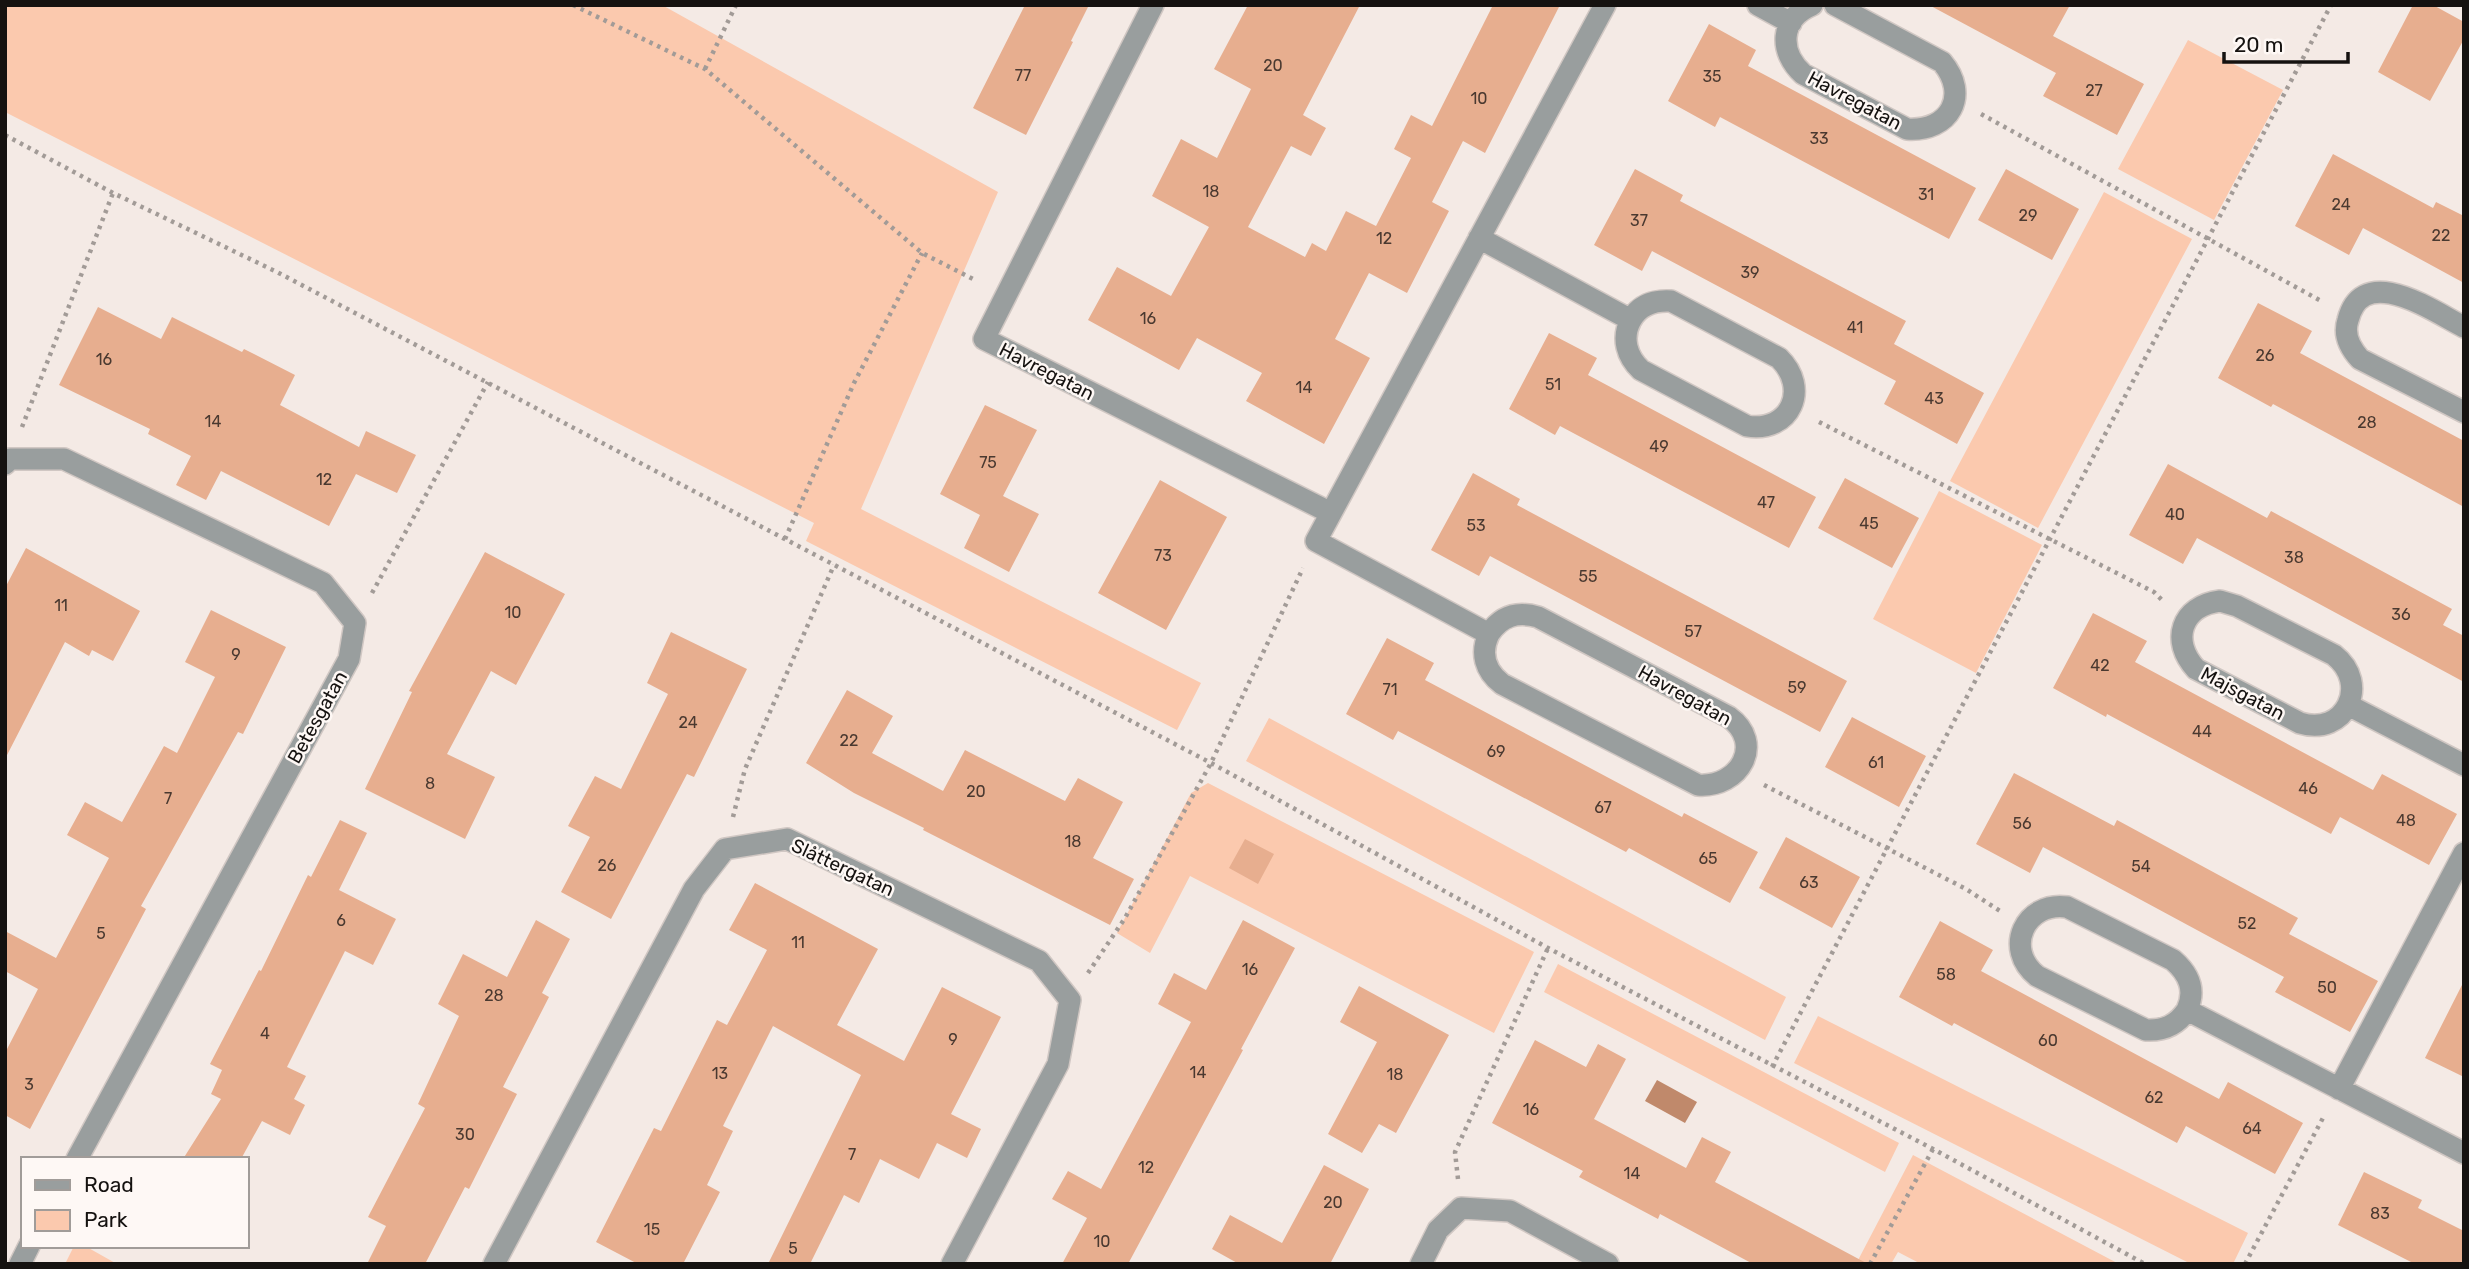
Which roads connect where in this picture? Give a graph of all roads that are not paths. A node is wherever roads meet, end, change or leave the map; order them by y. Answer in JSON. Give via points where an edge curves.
{"nodes":[{"id":1,"x":1153,"y":5,"type":"edge"},
{"id":2,"x":1605,"y":5,"type":"edge"},
{"id":3,"x":1758,"y":5,"type":"edge"},
{"id":4,"x":1812,"y":5,"type":"edge"},
{"id":5,"x":1835,"y":5,"type":"edge"},
{"id":6,"x":1791,"y":23,"type":"junction"},
{"id":7,"x":1479,"y":238,"type":"junction"},
{"id":8,"x":1631,"y":320,"type":"junction"},
{"id":9,"x":2464,"y":327,"type":"edge"},
{"id":10,"x":2464,"y":412,"type":"edge"},
{"id":11,"x":7,"y":461,"type":"edge"},
{"id":12,"x":1331,"y":513,"type":"junction"},
{"id":13,"x":1489,"y":634,"type":"junction"},
{"id":14,"x":2348,"y":705,"type":"junction"},
{"id":15,"x":2464,"y":765,"type":"edge"},
{"id":16,"x":2464,"y":853,"type":"edge"},
{"id":17,"x":2187,"y":1010,"type":"junction"},
{"id":18,"x":2339,"y":1089,"type":"junction"},
{"id":19,"x":2464,"y":1153,"type":"edge"},
{"id":20,"x":78,"y":1157,"type":"edge"},
{"id":21,"x":28,"y":1248,"type":"edge"},
{"id":22,"x":20,"y":1264,"type":"edge"},
{"id":23,"x":495,"y":1264,"type":"edge"},
{"id":24,"x":952,"y":1264,"type":"edge"},
{"id":25,"x":1421,"y":1264,"type":"edge"},
{"id":26,"x":1608,"y":1264,"type":"edge"}],
"edges":[{"from":1,"to":12,"type":"street","name":"Havregatan","via":[[984,339]]},
{"from":2,"to":7,"type":"street"},
{"from":3,"to":6,"type":"street"},
{"from":4,"to":6,"type":"street"},
{"from":5,"to":6,"type":"street","name":"Havregatan","via":[[1942,62],[1954,80],[1955,101],[1946,117],[1917,130],[1899,125],[1803,74],[1791,60],[1786,44]]},
{"from":7,"to":8,"type":"street"},
{"from":7,"to":12,"type":"street"},
{"from":8,"to":8,"type":"street","via":[[1627,348],[1641,370],[1747,426],[1773,424],[1790,408],[1794,382],[1779,358],[1671,301],[1645,305]]},
{"from":9,"to":10,"type":"street","via":[[2402,295],[2384,291],[2359,300],[2346,331],[2360,359]]},
{"from":11,"to":20,"type":"street","name":"Betesgatan","via":[[64,459],[323,583],[355,623],[349,659]]},
{"from":12,"to":13,"type":"street","via":[[1316,541]]},
{"from":13,"to":13,"type":"street","name":"Havregatan","via":[[1485,661],[1502,684],[1698,785],[1717,785],[1737,772],[1743,762],[1746,747],[1732,718],[1538,617],[1511,615]]},
{"from":14,"to":14,"type":"street","name":"Majsgatan","via":[[2352,688],[2347,669],[2334,655],[2229,602],[2203,605],[2186,622],[2181,641],[2185,656],[2209,677],[2308,725],[2333,721]]},
{"from":14,"to":15,"type":"street"},
{"from":16,"to":18,"type":"street"},
{"from":17,"to":17,"type":"street","via":[[2190,982],[2175,961],[2076,910],[2049,908],[2034,915],[2025,927],[2020,946],[2029,969],[2104,1011],[2155,1031],[2172,1026]]},
{"from":17,"to":18,"type":"street"},
{"from":18,"to":19,"type":"street"},
{"from":21,"to":22,"type":"street"},
{"from":23,"to":24,"type":"street","name":"Slåttergatan","via":[[694,889],[725,849],[787,839],[1039,961],[1070,1000],[1058,1064]]},
{"from":25,"to":26,"type":"street","via":[[1438,1230],[1461,1208],[1510,1211]]}]}
